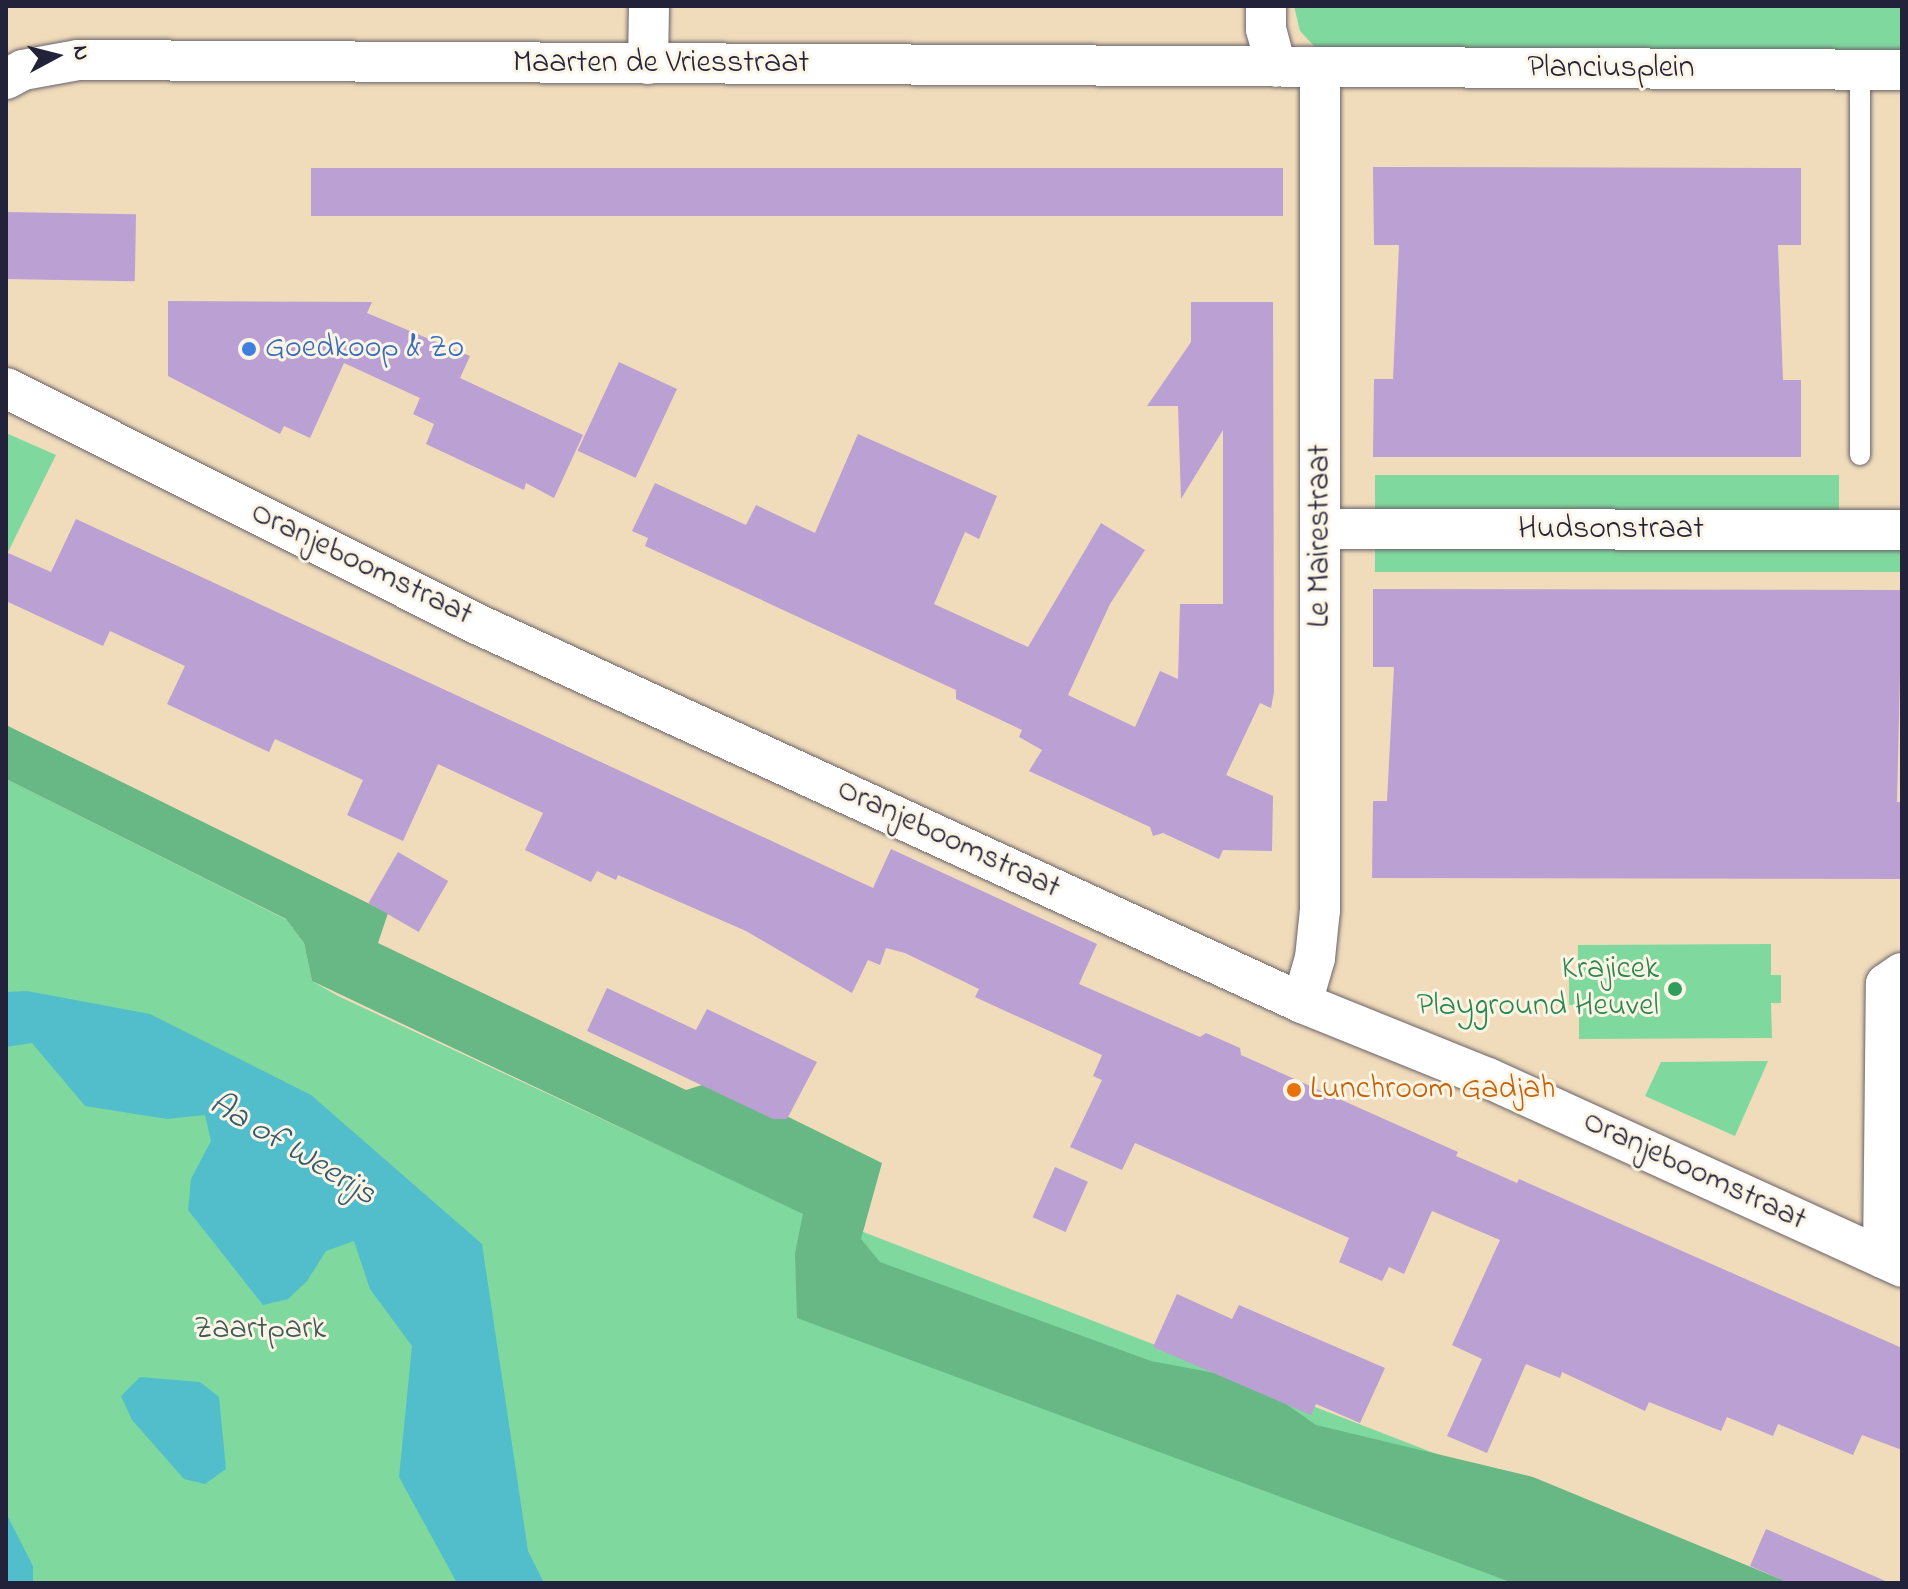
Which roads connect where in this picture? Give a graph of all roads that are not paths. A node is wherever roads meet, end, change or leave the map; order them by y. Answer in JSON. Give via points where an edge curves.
{"nodes":[{"id":1,"x":649,"y":6,"type":"edge"},
{"id":2,"x":1266,"y":6,"type":"edge"},
{"id":3,"x":648,"y":64,"type":"junction"},
{"id":4,"x":1276,"y":67,"type":"junction"},
{"id":5,"x":1320,"y":67,"type":"junction"},
{"id":6,"x":1860,"y":70,"type":"junction"},
{"id":7,"x":1902,"y":70,"type":"edge"},
{"id":8,"x":6,"y":79,"type":"edge"},
{"id":9,"x":6,"y":388,"type":"edge"},
{"id":10,"x":1860,"y":455,"type":"dead end"},
{"id":11,"x":1321,"y":529,"type":"junction"},
{"id":12,"x":1902,"y":530,"type":"edge"},
{"id":13,"x":1902,"y":973,"type":"edge"},
{"id":14,"x":1302,"y":1003,"type":"junction"},
{"id":15,"x":1892,"y":1262,"type":"edge"}],
"edges":[{"from":1,"to":3,"type":"street"},
{"from":2,"to":4,"type":"street"},
{"from":3,"to":4,"type":"street","name":"Maarten de Vriesstraat"},
{"from":3,"to":8,"type":"street","name":"Maarten de Vriesstraat","via":[[78,60],[23,70]]},
{"from":4,"to":5,"type":"street","name":"Maarten de Vriesstraat"},
{"from":5,"to":6,"type":"street","name":"Planciusplein"},
{"from":5,"to":11,"type":"street","name":"Le Mairestraat"},
{"from":6,"to":7,"type":"street","name":"Planciusplein"},
{"from":6,"to":10,"type":"lane"},
{"from":9,"to":14,"type":"street","name":"Oranjeboomstraat","via":[[477,624]]},
{"from":11,"to":12,"type":"street","name":"Hudsonstraat"},
{"from":11,"to":14,"type":"street","name":"Le Mairestraat","via":[[1320,910],[1315,958]]},
{"from":13,"to":15,"type":"street","via":[[1886,984]]},
{"from":14,"to":15,"type":"street","name":"Oranjeboomstraat","via":[[1488,1078]]}]}
